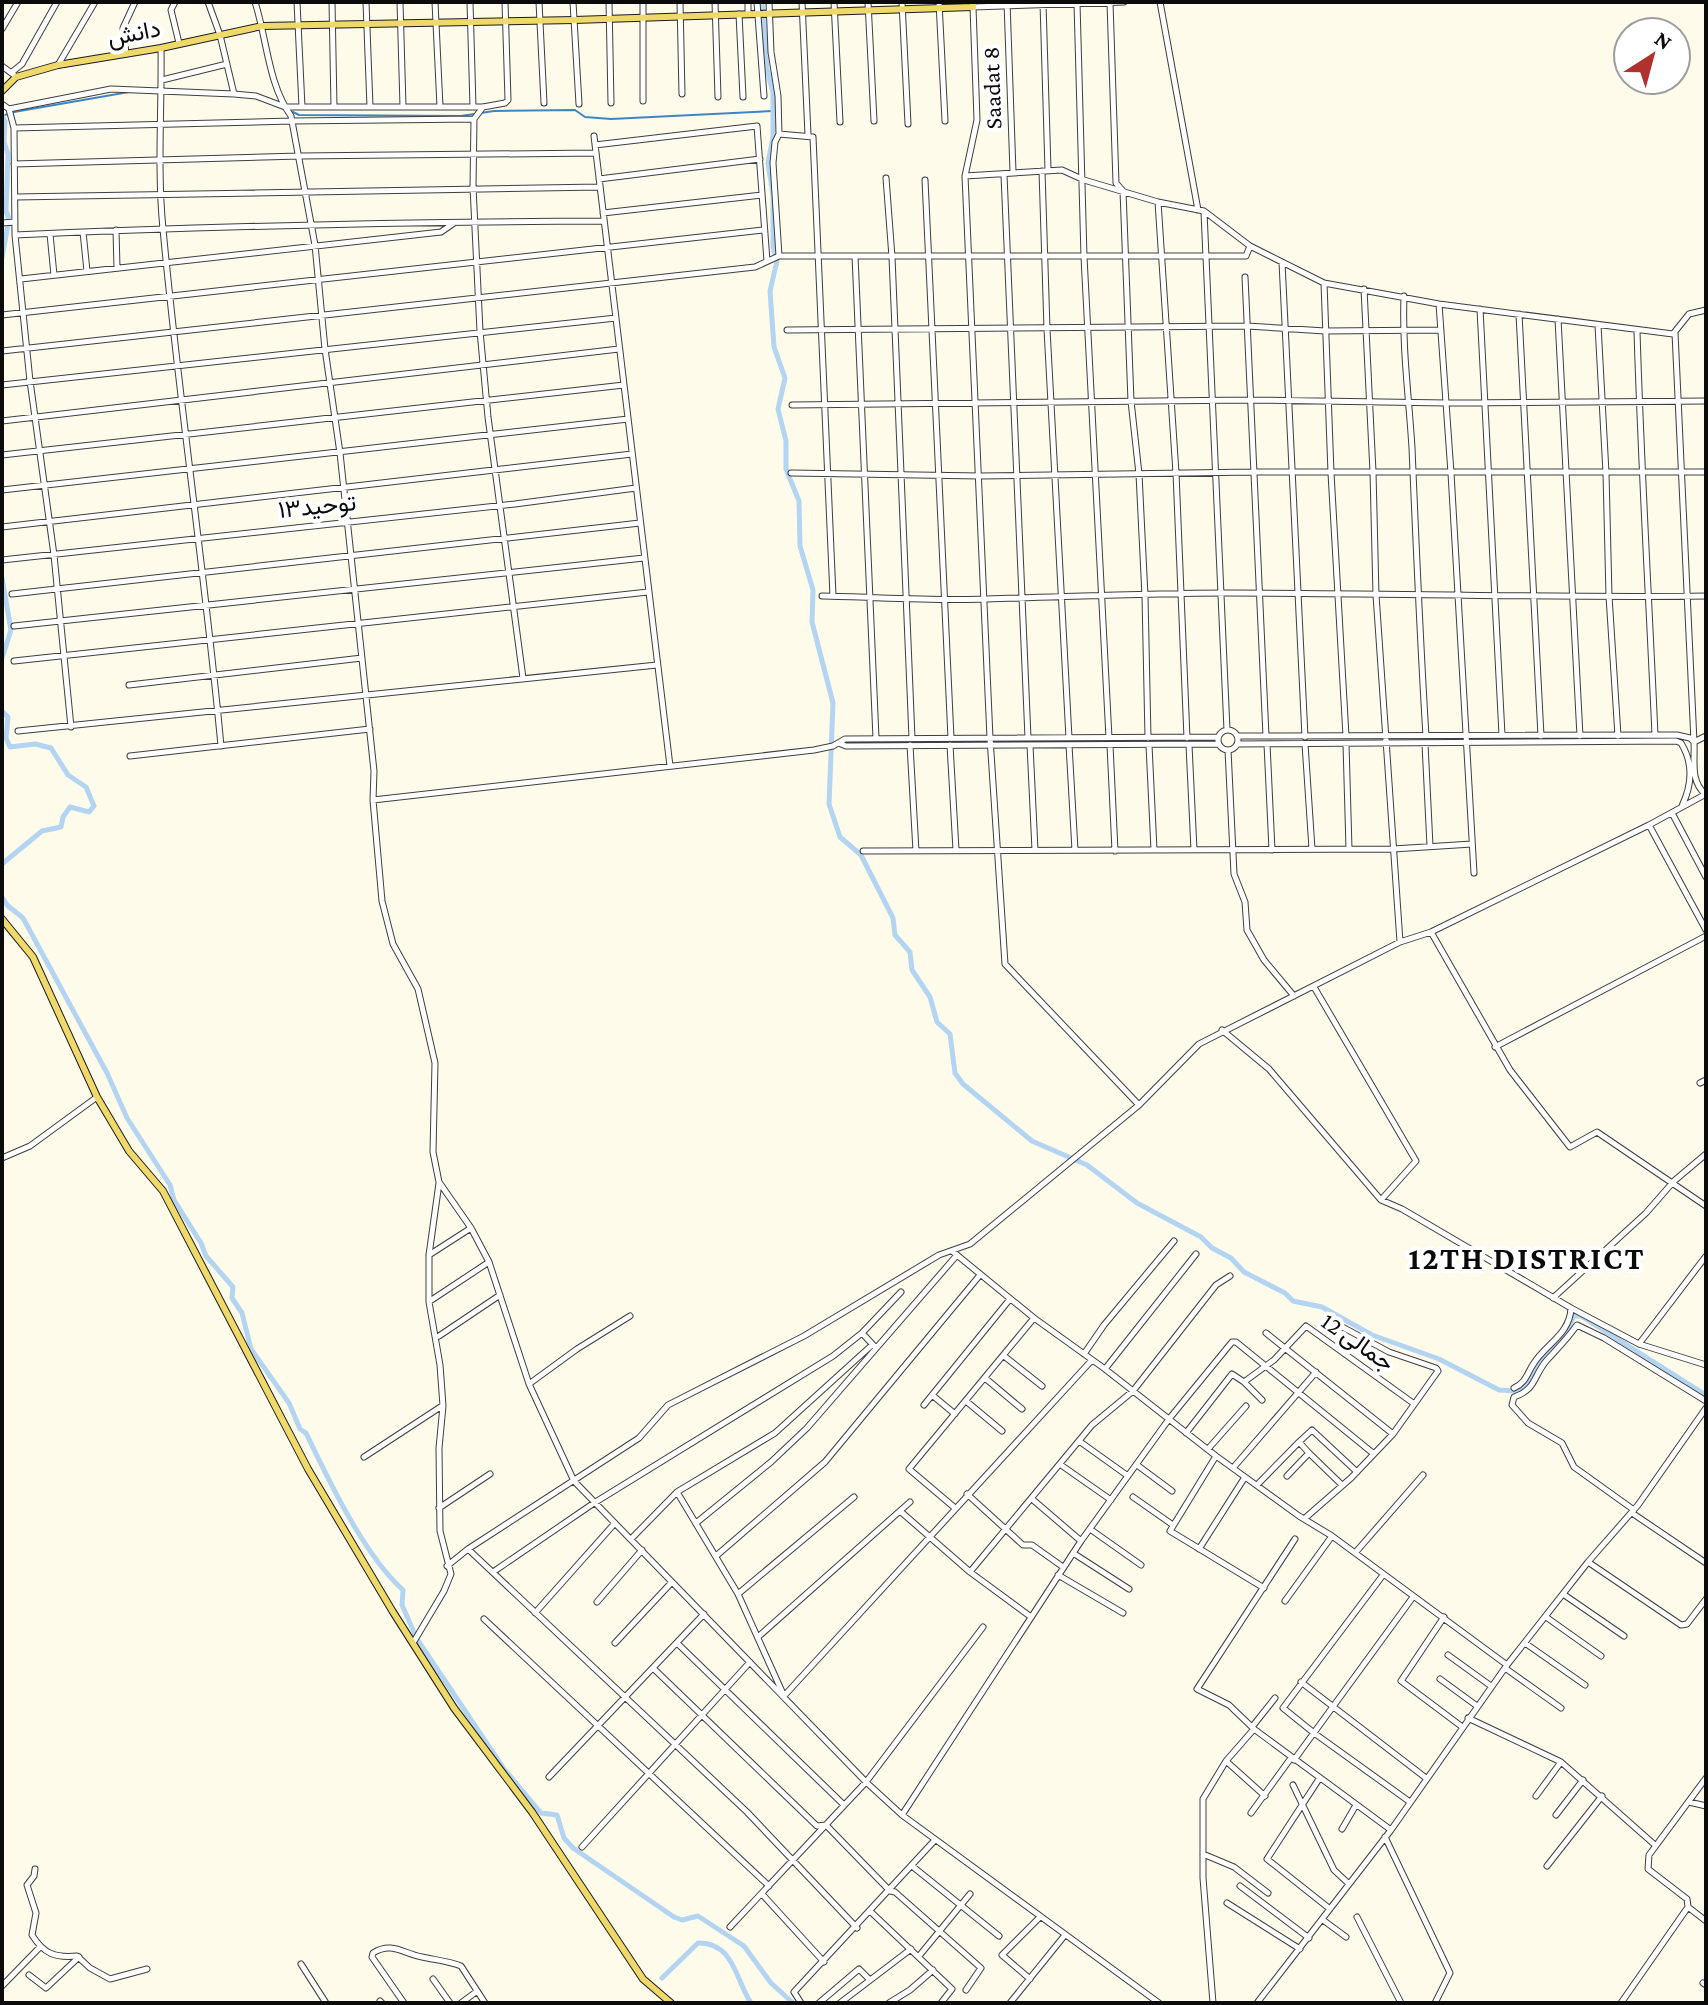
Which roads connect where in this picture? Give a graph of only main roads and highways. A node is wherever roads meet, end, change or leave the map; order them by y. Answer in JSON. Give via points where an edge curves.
{"nodes":[{"id":1,"x":939,"y":4,"type":"edge"},
{"id":2,"x":973,"y":4,"type":"edge"},
{"id":3,"x":902,"y":6,"type":"edge"},
{"id":4,"x":2,"y":91,"type":"edge"},
{"id":5,"x":2,"y":919,"type":"edge"},
{"id":6,"x":671,"y":2003,"type":"edge"}],
"edges":[{"from":1,"to":2,"type":"main road","name":"دانش"},
{"from":1,"to":3,"type":"main road","name":"دانش"},
{"from":3,"to":4,"type":"main road","name":"دانش","via":[[262,26],[14,75]]},
{"from":5,"to":6,"type":"main road","via":[[33,957],[97,1097],[129,1151],[163,1191],[308,1469],[413,1643],[643,1979]]}]}
